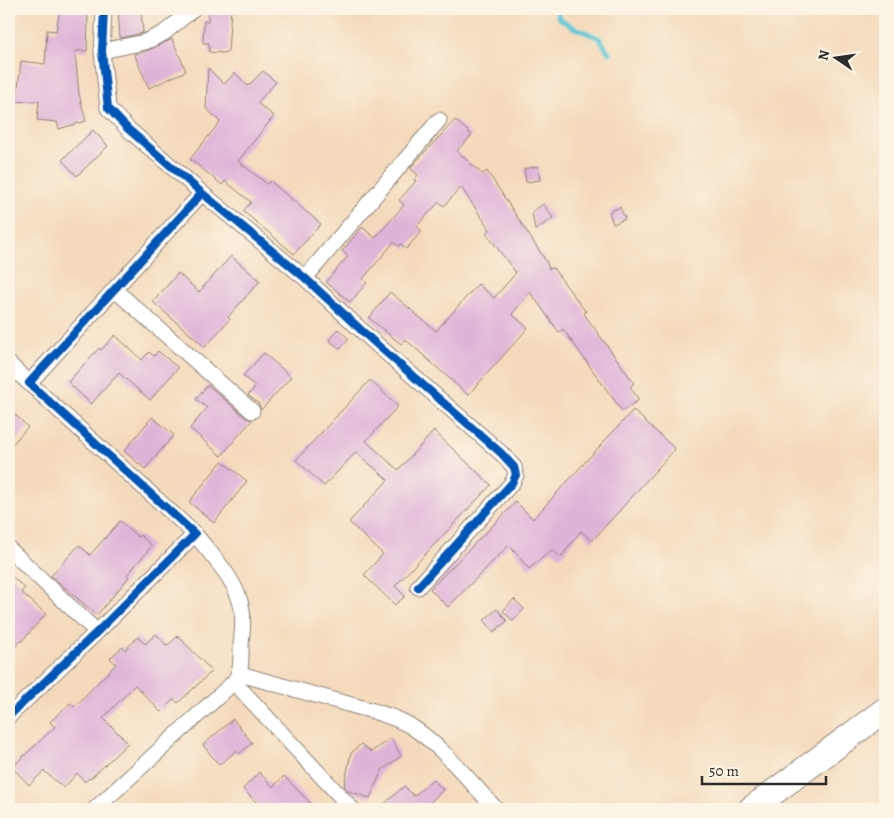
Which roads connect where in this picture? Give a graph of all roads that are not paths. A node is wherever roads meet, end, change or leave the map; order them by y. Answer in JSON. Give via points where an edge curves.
{"nodes":[{"id":1,"x":104,"y":9,"type":"edge"},
{"id":2,"x":193,"y":9,"type":"edge"},
{"id":3,"x":102,"y":51,"type":"junction"},
{"id":4,"x":439,"y":120,"type":"dead end"},
{"id":5,"x":202,"y":193,"type":"junction"},
{"id":6,"x":305,"y":278,"type":"junction"},
{"id":7,"x":115,"y":290,"type":"junction"},
{"id":8,"x":9,"y":364,"type":"edge"},
{"id":9,"x":29,"y":383,"type":"junction"},
{"id":10,"x":252,"y":411,"type":"dead end"},
{"id":11,"x":195,"y":534,"type":"junction"},
{"id":12,"x":9,"y":549,"type":"edge"},
{"id":13,"x":418,"y":587,"type":"dead end"},
{"id":14,"x":97,"y":632,"type":"junction"},
{"id":15,"x":237,"y":678,"type":"junction"},
{"id":16,"x":885,"y":710,"type":"edge"},
{"id":17,"x":10,"y":714,"type":"edge"},
{"id":18,"x":95,"y":809,"type":"edge"},
{"id":19,"x":352,"y":809,"type":"edge"},
{"id":20,"x":496,"y":809,"type":"edge"},
{"id":21,"x":751,"y":809,"type":"edge"}],
"edges":[{"from":1,"to":3,"type":"street"},
{"from":2,"to":3,"type":"street","via":[[164,33],[145,42]]},
{"from":3,"to":5,"type":"street","via":[[108,108]]},
{"from":4,"to":6,"type":"street"},
{"from":5,"to":6,"type":"street"},
{"from":5,"to":7,"type":"street"},
{"from":6,"to":13,"type":"street","via":[[514,467],[516,475],[512,483]]},
{"from":7,"to":9,"type":"street"},
{"from":7,"to":10,"type":"street"},
{"from":8,"to":9,"type":"street"},
{"from":9,"to":11,"type":"street"},
{"from":11,"to":14,"type":"street"},
{"from":11,"to":15,"type":"street","via":[[234,585],[240,601],[242,624]]},
{"from":12,"to":14,"type":"street"},
{"from":14,"to":17,"type":"street"},
{"from":15,"to":18,"type":"street"},
{"from":15,"to":19,"type":"street"},
{"from":15,"to":20,"type":"street","via":[[373,711],[411,726],[428,739]]},
{"from":16,"to":21,"type":"highway"}]}
